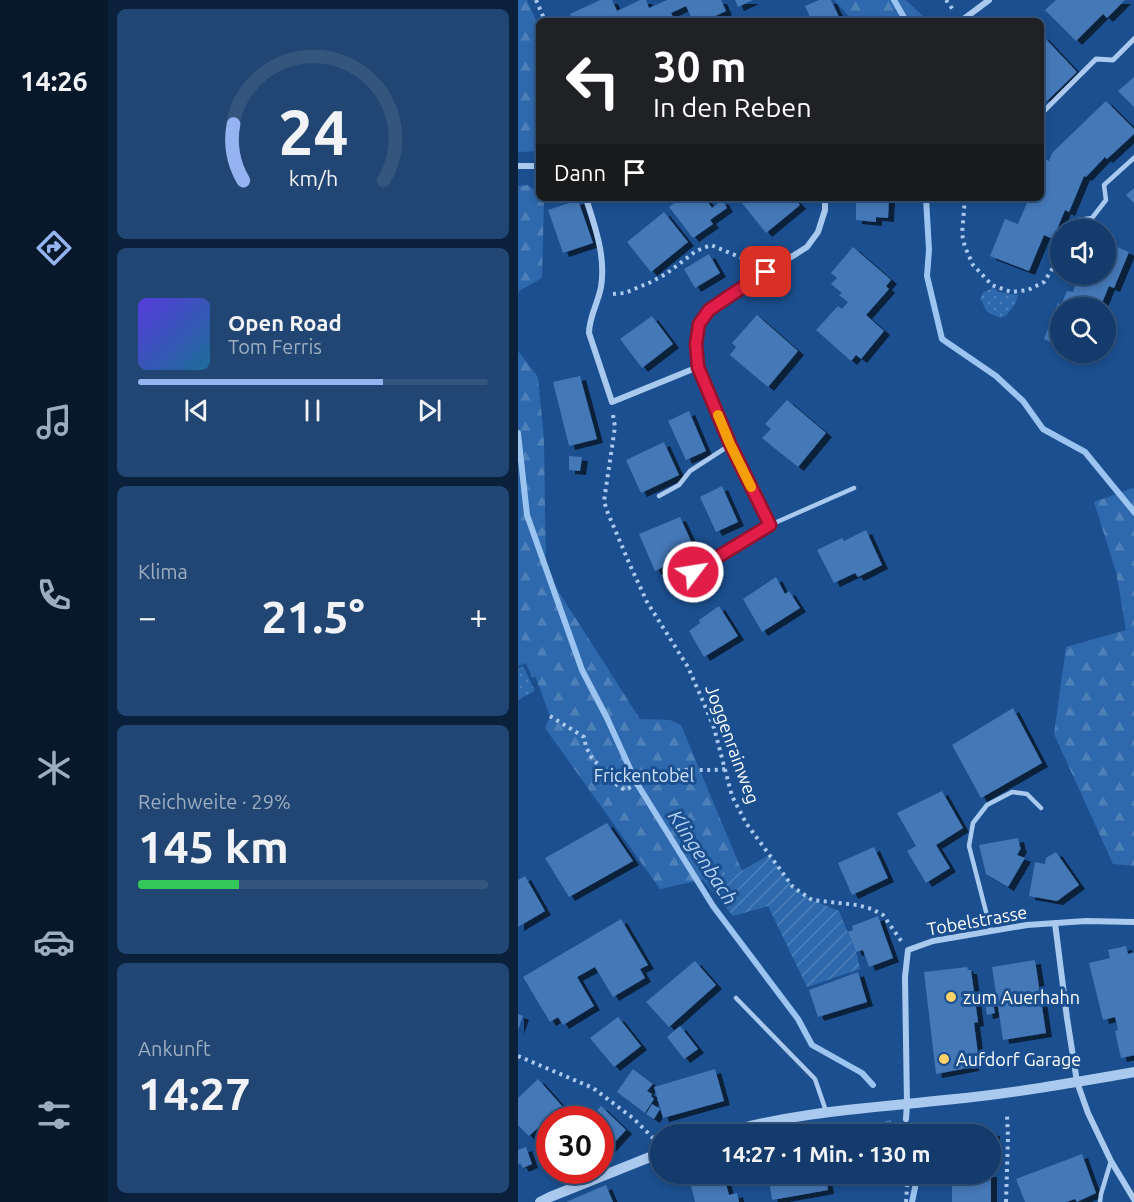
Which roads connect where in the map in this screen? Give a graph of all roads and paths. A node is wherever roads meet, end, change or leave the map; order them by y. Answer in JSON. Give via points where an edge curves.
{"nodes":[{"id":1,"x":536,"y":0,"type":"edge"},
{"id":2,"x":946,"y":0,"type":"edge"},
{"id":3,"x":989,"y":0,"type":"edge"},
{"id":4,"x":954,"y":12,"type":"dead end"},
{"id":5,"x":544,"y":18,"type":"edge"},
{"id":6,"x":965,"y":18,"type":"edge"},
{"id":7,"x":1134,"y":38,"type":"edge"},
{"id":8,"x":1044,"y":111,"type":"edge"},
{"id":9,"x":1134,"y":157,"type":"edge"},
{"id":10,"x":518,"y":166,"type":"edge"},
{"id":11,"x":536,"y":166,"type":"edge"},
{"id":12,"x":587,"y":201,"type":"edge"},
{"id":13,"x":826,"y":201,"type":"edge"},
{"id":14,"x":965,"y":201,"type":"edge"},
{"id":15,"x":1085,"y":219,"type":"edge"},
{"id":16,"x":766,"y":272,"type":"junction"},
{"id":17,"x":1050,"y":272,"type":"edge"},
{"id":18,"x":600,"y":288,"type":"junction"},
{"id":19,"x":698,"y":367,"type":"junction"},
{"id":20,"x":612,"y":402,"type":"junction"},
{"id":21,"x":730,"y":444,"type":"junction"},
{"id":22,"x":854,"y":488,"type":"dead end"},
{"id":23,"x":659,"y":496,"type":"dead end"},
{"id":24,"x":770,"y":525,"type":"junction"},
{"id":25,"x":693,"y":572,"type":"dead end"},
{"id":26,"x":550,"y":716,"type":"dead end"},
{"id":27,"x":725,"y":769,"type":"junction"},
{"id":28,"x":1042,"y":808,"type":"dead end"},
{"id":29,"x":1055,"y":922,"type":"junction"},
{"id":30,"x":1134,"y":922,"type":"edge"},
{"id":31,"x":991,"y":931,"type":"junction"},
{"id":32,"x":908,"y":950,"type":"junction"},
{"id":33,"x":736,"y":998,"type":"dead end"},
{"id":34,"x":518,"y":1056,"type":"edge"},
{"id":35,"x":1134,"y":1072,"type":"edge"},
{"id":36,"x":1077,"y":1082,"type":"junction"},
{"id":37,"x":907,"y":1104,"type":"junction"},
{"id":38,"x":827,"y":1113,"type":"junction"},
{"id":39,"x":1007,"y":1116,"type":"dead end"},
{"id":40,"x":906,"y":1119,"type":"dead end"},
{"id":41,"x":757,"y":1124,"type":"edge"},
{"id":42,"x":650,"y":1135,"type":"edge"},
{"id":43,"x":650,"y":1156,"type":"edge"},
{"id":44,"x":1111,"y":1161,"type":"junction"},
{"id":45,"x":907,"y":1184,"type":"edge"},
{"id":46,"x":1134,"y":1201,"type":"edge"},
{"id":47,"x":540,"y":1202,"type":"edge"},
{"id":48,"x":906,"y":1202,"type":"edge"},
{"id":49,"x":1006,"y":1202,"type":"edge"},
{"id":50,"x":1100,"y":1202,"type":"edge"}],
"edges":[{"from":1,"to":5,"type":"path"},
{"from":2,"to":4,"type":"path"},
{"from":3,"to":6,"type":"street"},
{"from":7,"to":8,"type":"street","via":[[1113,60],[1096,59]]},
{"from":9,"to":15,"type":"lane","via":[[1104,184],[1106,200],[1092,218]]},
{"from":10,"to":11,"type":"street"},
{"from":12,"to":18,"type":"street","via":[[600,244]]},
{"from":13,"to":16,"type":"street","via":[[818,232],[807,247]]},
{"from":14,"to":17,"type":"path","via":[[965,247],[973,265],[992,285],[1011,292],[1028,290],[1044,282]]},
{"from":16,"to":18,"type":"path","via":[[711,245],[636,289],[614,295]]},
{"from":16,"to":19,"type":"street","via":[[709,310],[699,324]]},
{"from":18,"to":20,"type":"street","via":[[589,333]]},
{"from":19,"to":20,"type":"street"},
{"from":19,"to":21,"type":"street"},
{"from":20,"to":27,"type":"path","name":"Joggenrainweg","via":[[615,428],[604,501],[607,511],[647,602],[688,667]]},
{"from":21,"to":23,"type":"lane"},
{"from":21,"to":24,"type":"street"},
{"from":22,"to":24,"type":"lane"},
{"from":24,"to":25,"type":"street"},
{"from":26,"to":27,"type":"path","via":[[584,737],[592,758],[625,790],[664,772]]},
{"from":27,"to":32,"type":"path","name":"Joggenrainweg","via":[[732,796],[746,823],[793,887],[812,900],[857,905],[883,915]]},
{"from":28,"to":31,"type":"lane","via":[[1027,794],[1012,792],[987,805],[973,823],[969,846]]},
{"from":29,"to":30,"type":"street","name":"Tobelstrasse"},
{"from":29,"to":31,"type":"street","name":"Tobelstrasse"},
{"from":29,"to":36,"type":"street"},
{"from":31,"to":32,"type":"street","name":"Tobelstrasse","via":[[933,941]]},
{"from":32,"to":37,"type":"street","name":"Tobelstrasse"},
{"from":33,"to":38,"type":"lane","via":[[815,1079]]},
{"from":34,"to":42,"type":"path","via":[[593,1088]]},
{"from":35,"to":36,"type":"street"},
{"from":36,"to":37,"type":"street"},
{"from":36,"to":44,"type":"street"},
{"from":37,"to":38,"type":"street"},
{"from":37,"to":40,"type":"street","name":"Tobelstrasse"},
{"from":38,"to":41,"type":"street"},
{"from":39,"to":49,"type":"path"},
{"from":43,"to":47,"type":"street"},
{"from":44,"to":46,"type":"street"},
{"from":44,"to":50,"type":"lane"},
{"from":45,"to":48,"type":"path"}]}
